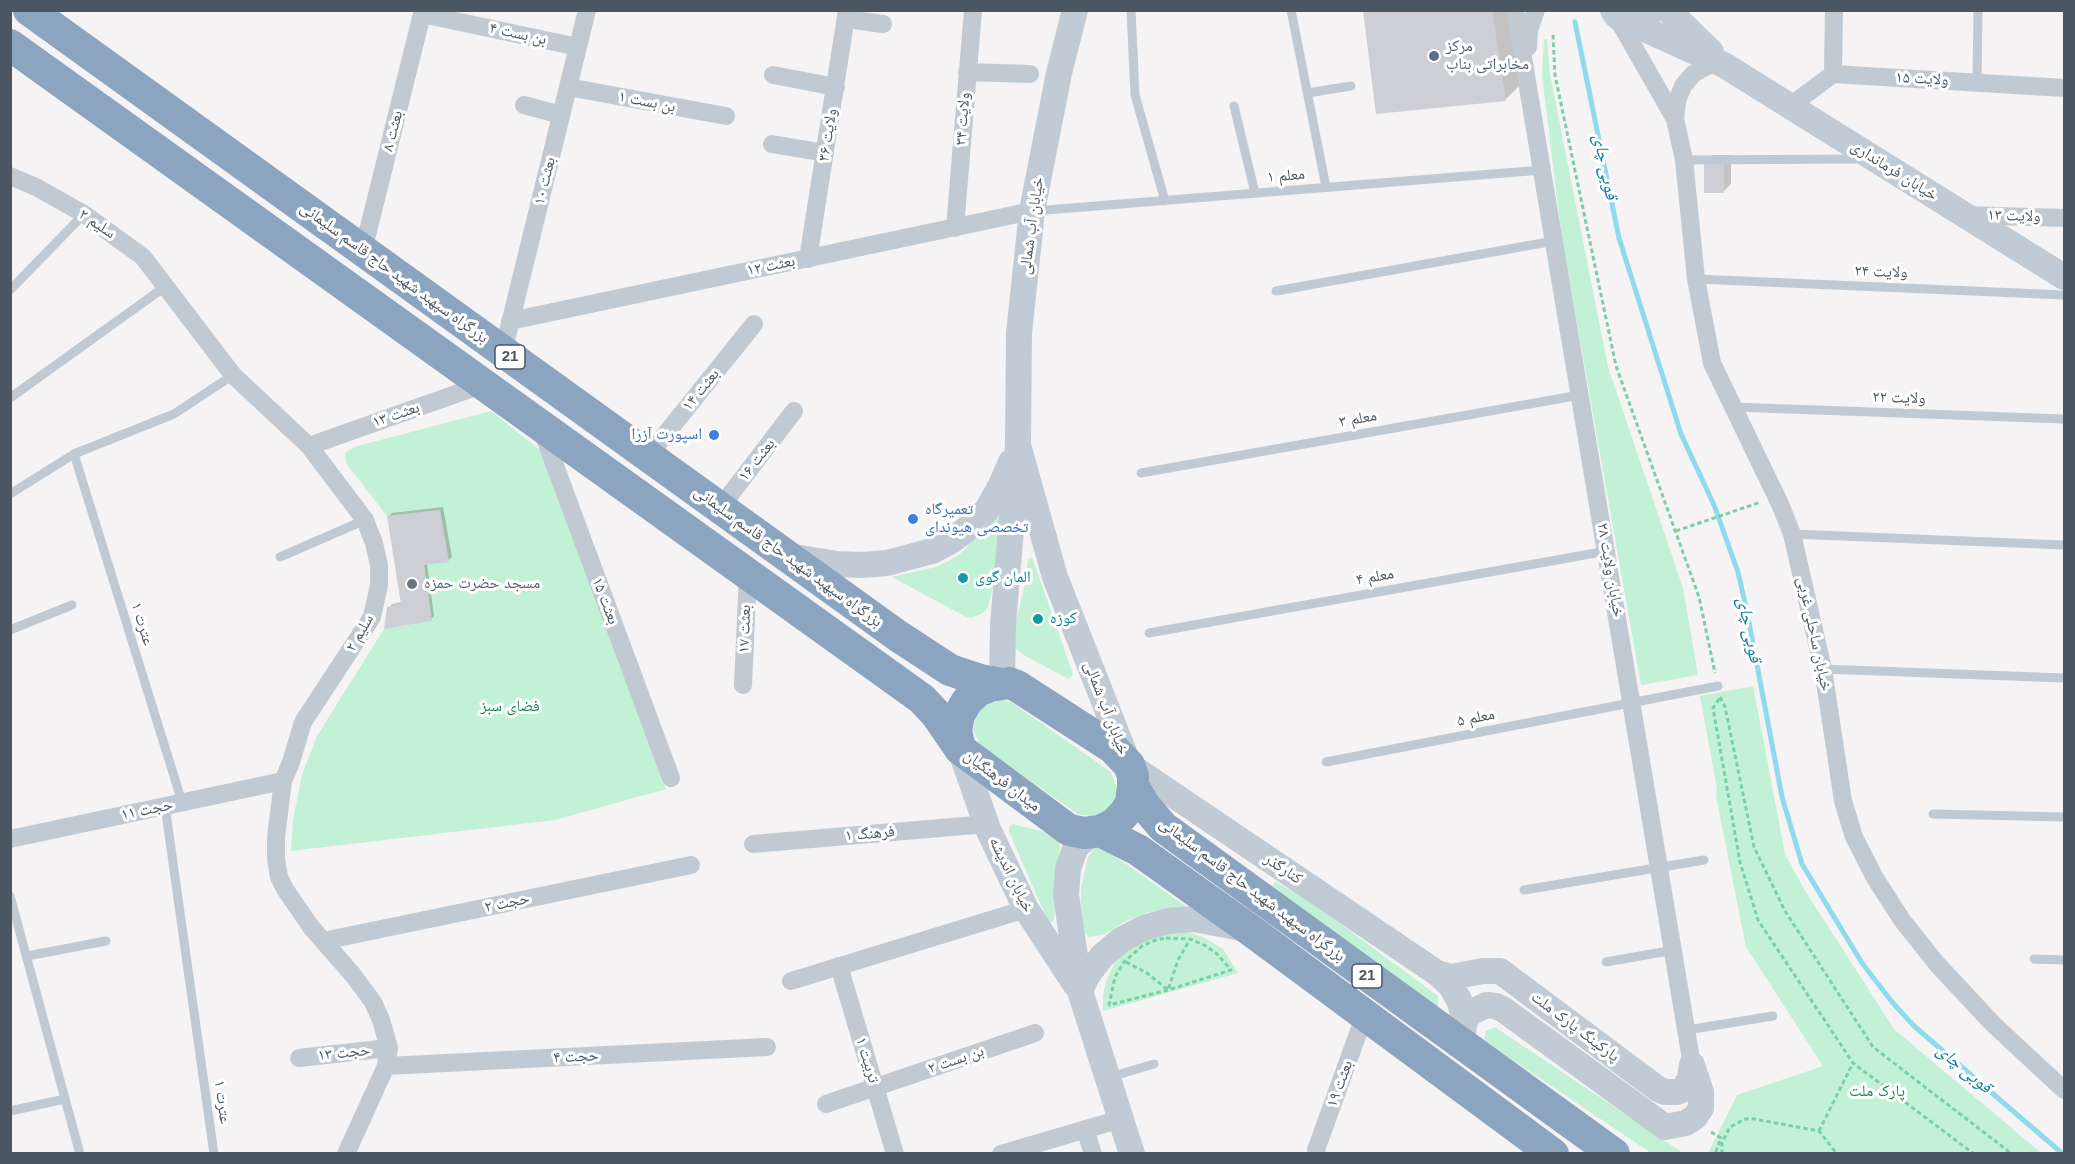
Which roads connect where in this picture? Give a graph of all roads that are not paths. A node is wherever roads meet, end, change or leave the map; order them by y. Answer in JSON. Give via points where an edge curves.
{"nodes":[{"id":1,"x":29,"y":10,"type":"edge"},
{"id":2,"x":587,"y":10,"type":"edge"},
{"id":3,"x":973,"y":10,"type":"edge"},
{"id":4,"x":1075,"y":10,"type":"edge"},
{"id":5,"x":1131,"y":10,"type":"edge"},
{"id":6,"x":1291,"y":10,"type":"edge"},
{"id":7,"x":1515,"y":10,"type":"edge"},
{"id":8,"x":1536,"y":10,"type":"edge"},
{"id":9,"x":1668,"y":10,"type":"edge"},
{"id":10,"x":1834,"y":10,"type":"edge"},
{"id":11,"x":1978,"y":10,"type":"edge"},
{"id":12,"x":422,"y":12,"type":"edge"},
{"id":13,"x":847,"y":15,"type":"edge"},
{"id":14,"x":1628,"y":15,"type":"edge"},
{"id":15,"x":883,"y":24,"type":"dead end"},
{"id":16,"x":10,"y":45,"type":"edge"},
{"id":17,"x":578,"y":47,"type":"junction"},
{"id":18,"x":1724,"y":65,"type":"junction"},
{"id":19,"x":967,"y":72,"type":"junction"},
{"id":20,"x":1030,"y":74,"type":"dead end"},
{"id":21,"x":1833,"y":74,"type":"junction"},
{"id":22,"x":773,"y":75,"type":"dead end"},
{"id":23,"x":1527,"y":76,"type":"junction"},
{"id":24,"x":1977,"y":83,"type":"junction"},
{"id":25,"x":1351,"y":86,"type":"dead end"},
{"id":26,"x":568,"y":87,"type":"junction"},
{"id":27,"x":836,"y":87,"type":"junction"},
{"id":28,"x":2064,"y":88,"type":"edge"},
{"id":29,"x":1308,"y":93,"type":"junction"},
{"id":30,"x":524,"y":105,"type":"dead end"},
{"id":31,"x":1234,"y":106,"type":"dead end"},
{"id":32,"x":1790,"y":106,"type":"junction"},
{"id":33,"x":561,"y":115,"type":"junction"},
{"id":34,"x":726,"y":116,"type":"dead end"},
{"id":35,"x":1675,"y":119,"type":"junction"},
{"id":36,"x":772,"y":144,"type":"dead end"},
{"id":37,"x":825,"y":153,"type":"junction"},
{"id":38,"x":1875,"y":159,"type":"junction"},
{"id":39,"x":1684,"y":160,"type":"junction"},
{"id":40,"x":1542,"y":170,"type":"junction"},
{"id":41,"x":10,"y":176,"type":"edge"},
{"id":42,"x":1326,"y":187,"type":"junction"},
{"id":43,"x":1255,"y":193,"type":"junction"},
{"id":44,"x":1165,"y":201,"type":"junction"},
{"id":45,"x":1032,"y":212,"type":"junction"},
{"id":46,"x":84,"y":214,"type":"junction"},
{"id":47,"x":1963,"y":214,"type":"junction"},
{"id":48,"x":2064,"y":218,"type":"edge"},
{"id":49,"x":955,"y":228,"type":"junction"},
{"id":50,"x":1554,"y":241,"type":"junction"},
{"id":51,"x":363,"y":251,"type":"junction"},
{"id":52,"x":808,"y":258,"type":"junction"},
{"id":53,"x":2064,"y":277,"type":"edge"},
{"id":54,"x":1696,"y":279,"type":"junction"},
{"id":55,"x":166,"y":286,"type":"junction"},
{"id":56,"x":10,"y":290,"type":"edge"},
{"id":57,"x":1276,"y":291,"type":"dead end"},
{"id":58,"x":2064,"y":295,"type":"edge"},
{"id":59,"x":510,"y":321,"type":"junction"},
{"id":60,"x":754,"y":324,"type":"dead end"},
{"id":61,"x":502,"y":352,"type":"junction"},
{"id":62,"x":233,"y":375,"type":"junction"},
{"id":63,"x":484,"y":384,"type":"junction"},
{"id":64,"x":1580,"y":395,"type":"junction"},
{"id":65,"x":10,"y":398,"type":"edge"},
{"id":66,"x":1733,"y":407,"type":"junction"},
{"id":67,"x":794,"y":411,"type":"dead end"},
{"id":68,"x":2064,"y":419,"type":"edge"},
{"id":69,"x":539,"y":423,"type":"junction"},
{"id":70,"x":1018,"y":445,"type":"junction"},
{"id":71,"x":309,"y":446,"type":"junction"},
{"id":72,"x":74,"y":453,"type":"junction"},
{"id":73,"x":648,"y":456,"type":"junction"},
{"id":74,"x":1141,"y":473,"type":"dead end"},
{"id":75,"x":10,"y":494,"type":"edge"},
{"id":76,"x":720,"y":508,"type":"junction"},
{"id":77,"x":365,"y":520,"type":"junction"},
{"id":78,"x":1792,"y":534,"type":"junction"},
{"id":79,"x":2064,"y":545,"type":"edge"},
{"id":80,"x":1607,"y":551,"type":"junction"},
{"id":81,"x":785,"y":555,"type":"junction"},
{"id":82,"x":280,"y":557,"type":"dead end"},
{"id":83,"x":748,"y":573,"type":"junction"},
{"id":84,"x":72,"y":605,"type":"dead end"},
{"id":85,"x":10,"y":630,"type":"edge"},
{"id":86,"x":1149,"y":633,"type":"dead end"},
{"id":87,"x":1823,"y":669,"type":"junction"},
{"id":88,"x":2064,"y":678,"type":"edge"},
{"id":89,"x":1002,"y":684,"type":"junction"},
{"id":90,"x":743,"y":685,"type":"dead end"},
{"id":91,"x":1718,"y":686,"type":"road end"},
{"id":92,"x":1632,"y":702,"type":"junction"},
{"id":93,"x":960,"y":749,"type":"junction"},
{"id":94,"x":1326,"y":762,"type":"dead end"},
{"id":95,"x":1131,"y":775,"type":"junction"},
{"id":96,"x":671,"y":778,"type":"dead end"},
{"id":97,"x":283,"y":781,"type":"junction"},
{"id":98,"x":173,"y":804,"type":"junction"},
{"id":99,"x":1933,"y":814,"type":"dead end"},
{"id":100,"x":2064,"y":817,"type":"edge"},
{"id":101,"x":987,"y":824,"type":"junction"},
{"id":102,"x":1097,"y":831,"type":"junction"},
{"id":103,"x":10,"y":839,"type":"edge"},
{"id":104,"x":753,"y":844,"type":"dead end"},
{"id":105,"x":1704,"y":860,"type":"dead end"},
{"id":106,"x":691,"y":866,"type":"dead end"},
{"id":107,"x":1660,"y":867,"type":"junction"},
{"id":108,"x":1524,"y":890,"type":"dead end"},
{"id":109,"x":10,"y":896,"type":"edge"},
{"id":110,"x":1026,"y":909,"type":"junction"},
{"id":111,"x":15,"y":929,"type":"edge"},
{"id":112,"x":1250,"y":930,"type":"junction"},
{"id":113,"x":106,"y":941,"type":"dead end"},
{"id":114,"x":323,"y":941,"type":"junction"},
{"id":115,"x":1674,"y":950,"type":"junction"},
{"id":116,"x":27,"y":956,"type":"junction"},
{"id":117,"x":2034,"y":959,"type":"dead end"},
{"id":118,"x":2064,"y":960,"type":"edge"},
{"id":119,"x":1606,"y":962,"type":"dead end"},
{"id":120,"x":839,"y":966,"type":"junction"},
{"id":121,"x":1483,"y":971,"type":"junction"},
{"id":122,"x":1437,"y":973,"type":"junction"},
{"id":123,"x":791,"y":981,"type":"dead end"},
{"id":124,"x":1080,"y":991,"type":"junction"},
{"id":125,"x":1487,"y":1005,"type":"junction"},
{"id":126,"x":1365,"y":1014,"type":"junction"},
{"id":127,"x":1773,"y":1016,"type":"dead end"},
{"id":128,"x":1465,"y":1020,"type":"junction"},
{"id":129,"x":1687,"y":1030,"type":"junction"},
{"id":130,"x":1035,"y":1033,"type":"dead end"},
{"id":131,"x":767,"y":1047,"type":"dead end"},
{"id":132,"x":1472,"y":1052,"type":"junction"},
{"id":133,"x":388,"y":1057,"type":"junction"},
{"id":134,"x":299,"y":1058,"type":"dead end"},
{"id":135,"x":1154,"y":1064,"type":"dead end"},
{"id":136,"x":1692,"y":1065,"type":"junction"},
{"id":137,"x":1107,"y":1077,"type":"junction"},
{"id":138,"x":876,"y":1087,"type":"junction"},
{"id":139,"x":2064,"y":1090,"type":"edge"},
{"id":140,"x":65,"y":1099,"type":"junction"},
{"id":141,"x":826,"y":1104,"type":"dead end"},
{"id":142,"x":10,"y":1111,"type":"edge"},
{"id":143,"x":1121,"y":1119,"type":"junction"},
{"id":144,"x":1085,"y":1130,"type":"junction"},
{"id":145,"x":80,"y":1154,"type":"edge"},
{"id":146,"x":214,"y":1154,"type":"edge"},
{"id":147,"x":346,"y":1154,"type":"edge"},
{"id":148,"x":895,"y":1154,"type":"edge"},
{"id":149,"x":1001,"y":1154,"type":"edge"},
{"id":150,"x":1093,"y":1154,"type":"edge"},
{"id":151,"x":1132,"y":1154,"type":"edge"},
{"id":152,"x":1317,"y":1154,"type":"edge"},
{"id":153,"x":1553,"y":1154,"type":"edge"},
{"id":154,"x":1614,"y":1154,"type":"edge"}],
"edges":[{"from":1,"to":51,"type":"highway","name":"بزرگراه سپهبد شهید حاج قاسم سلیمانی","number":"21"},
{"from":2,"to":17,"type":"street","name":"بعثت ۱۰"},
{"from":3,"to":19,"type":"street","name":"ولایت ۳۴"},
{"from":4,"to":45,"type":"main road","name":"خیابان آب شمالی"},
{"from":5,"to":44,"type":"lane","via":[[1135,95]]},
{"from":6,"to":29,"type":"lane"},
{"from":7,"to":23,"type":"street","name":"خیابان ولایت ۲۸"},
{"from":8,"to":23,"type":"street","name":"خیابان ولایت ۲۸","via":[[1529,30]]},
{"from":9,"to":18,"type":"main road","name":"خیابان فرمانداری"},
{"from":10,"to":21,"type":"street"},
{"from":11,"to":24,"type":"lane"},
{"from":12,"to":17,"type":"street","name":"بن بست ۴"},
{"from":12,"to":51,"type":"street","name":"بعثت ۸"},
{"from":13,"to":15,"type":"street"},
{"from":13,"to":27,"type":"street","name":"ولایت ۳۶"},
{"from":14,"to":18,"type":"main road","name":"خیابان فرمانداری"},
{"from":14,"to":35,"type":"street","name":"خیابان ساحلی غربی"},
{"from":16,"to":63,"type":"highway","number":"21"},
{"from":17,"to":26,"type":"street","name":"بعثت ۱۰"},
{"from":18,"to":32,"type":"main road","name":"خیابان فرمانداری"},
{"from":18,"to":35,"type":"street","name":"خیابان ساحلی غربی","via":[[1709,65],[1693,74],[1677,101]]},
{"from":19,"to":20,"type":"street"},
{"from":19,"to":49,"type":"street","name":"ولایت ۳۴"},
{"from":21,"to":24,"type":"street","name":"ولایت ۱۵"},
{"from":21,"to":32,"type":"street"},
{"from":22,"to":27,"type":"street"},
{"from":23,"to":40,"type":"street","name":"خیابان ولایت ۲۸"},
{"from":24,"to":28,"type":"street","name":"ولایت ۱۵"},
{"from":25,"to":29,"type":"lane"},
{"from":26,"to":33,"type":"street","name":"بعثت ۱۰"},
{"from":26,"to":34,"type":"street","name":"بن بست ۱"},
{"from":27,"to":37,"type":"street","name":"ولایت ۳۶"},
{"from":29,"to":42,"type":"lane"},
{"from":30,"to":33,"type":"street"},
{"from":31,"to":43,"type":"lane"},
{"from":32,"to":38,"type":"main road","name":"خیابان فرمانداری"},
{"from":33,"to":59,"type":"street","name":"بعثت ۱۰"},
{"from":35,"to":39,"type":"street","name":"خیابان ساحلی غربی"},
{"from":36,"to":37,"type":"street"},
{"from":37,"to":52,"type":"street","name":"ولایت ۳۶"},
{"from":38,"to":39,"type":"lane"},
{"from":38,"to":47,"type":"main road","name":"خیابان فرمانداری"},
{"from":39,"to":54,"type":"street","name":"خیابان ساحلی غربی"},
{"from":40,"to":42,"type":"lane","name":"معلم ۱"},
{"from":40,"to":50,"type":"street","name":"خیابان ولایت ۲۸"},
{"from":41,"to":46,"type":"street","name":"سلیم ۲"},
{"from":42,"to":43,"type":"lane","name":"معلم ۱"},
{"from":43,"to":44,"type":"lane","name":"معلم ۱"},
{"from":44,"to":45,"type":"lane","name":"معلم ۱"},
{"from":45,"to":49,"type":"street","name":"بعثت ۱۲"},
{"from":45,"to":70,"type":"main road","name":"خیابان آب شمالی","via":[[1019,333]]},
{"from":46,"to":55,"type":"street","name":"سلیم ۲","via":[[142,257]]},
{"from":46,"to":56,"type":"lane"},
{"from":47,"to":48,"type":"street","name":"ولایت ۱۳"},
{"from":47,"to":53,"type":"main road","name":"خیابان فرمانداری"},
{"from":49,"to":52,"type":"street","name":"بعثت ۱۲"},
{"from":50,"to":57,"type":"lane"},
{"from":50,"to":64,"type":"street","name":"خیابان ولایت ۲۸"},
{"from":51,"to":61,"type":"highway","name":"بزرگراه سپهبد شهید حاج قاسم سلیمانی","number":"21"},
{"from":52,"to":59,"type":"street","name":"بعثت ۱۲"},
{"from":54,"to":58,"type":"lane","name":"ولایت ۲۴"},
{"from":54,"to":66,"type":"street","name":"خیابان ساحلی غربی","via":[[1712,363]]},
{"from":55,"to":62,"type":"street","name":"سلیم ۲"},
{"from":55,"to":65,"type":"lane"},
{"from":59,"to":61,"type":"street","name":"بعثت ۱۰"},
{"from":60,"to":73,"type":"street","name":"بعثت ۱۴"},
{"from":61,"to":73,"type":"highway","name":"بزرگراه سپهبد شهید حاج قاسم سلیمانی","number":"21"},
{"from":62,"to":71,"type":"street","name":"سلیم ۲"},
{"from":62,"to":72,"type":"lane","via":[[174,414]]},
{"from":63,"to":69,"type":"highway","number":"21"},
{"from":63,"to":71,"type":"street","name":"بعثت ۱۳"},
{"from":64,"to":74,"type":"lane","name":"معلم ۳"},
{"from":64,"to":80,"type":"street","name":"خیابان ولایت ۲۸"},
{"from":66,"to":68,"type":"lane","name":"ولایت ۲۲"},
{"from":66,"to":78,"type":"street","name":"خیابان ساحلی غربی"},
{"from":67,"to":76,"type":"street","name":"بعثت ۱۶"},
{"from":69,"to":83,"type":"highway","number":"21"},
{"from":69,"to":96,"type":"street","name":"بعثت ۱۵"},
{"from":70,"to":81,"type":"main road","via":[[987,510],[951,541],[932,551],[862,565]]},
{"from":70,"to":89,"type":"main road","name":"خیابان آب شمالی"},
{"from":70,"to":95,"type":"main road","name":"خیابان آب شمالی","via":[[1055,577]]},
{"from":71,"to":77,"type":"street","name":"سلیم ۲"},
{"from":72,"to":75,"type":"lane"},
{"from":72,"to":98,"type":"lane","name":"عترت ۱"},
{"from":73,"to":76,"type":"highway","name":"بزرگراه سپهبد شهید حاج قاسم سلیمانی","number":"21"},
{"from":76,"to":81,"type":"highway","name":"بزرگراه سپهبد شهید حاج قاسم سلیمانی","number":"21"},
{"from":77,"to":82,"type":"lane"},
{"from":77,"to":97,"type":"street","name":"سلیم ۲","via":[[379,566],[372,617],[303,722]]},
{"from":78,"to":79,"type":"lane"},
{"from":78,"to":87,"type":"street","name":"خیابان ساحلی غربی"},
{"from":80,"to":86,"type":"lane","name":"معلم ۴"},
{"from":80,"to":92,"type":"street","name":"خیابان ولایت ۲۸"},
{"from":81,"to":89,"type":"highway","name":"بزرگراه سپهبد شهید حاج قاسم سلیمانی","number":"21","via":[[951,670]]},
{"from":83,"to":90,"type":"street","name":"بعثت ۱۷"},
{"from":83,"to":93,"type":"highway","number":"21","via":[[922,699]]},
{"from":84,"to":85,"type":"lane"},
{"from":87,"to":88,"type":"lane"},
{"from":87,"to":139,"type":"street","name":"خیابان ساحلی غربی","via":[[1843,801],[1854,837],[1875,878],[1937,964],[1993,1024]]},
{"from":89,"to":93,"type":"highway","name":"میدان فرهنگیان","via":[[978,691],[963,707],[956,730]]},
{"from":89,"to":95,"type":"highway","number":"21","via":[[1017,686],[1113,748]]},
{"from":91,"to":92,"type":"lane","name":"معلم ۵"},
{"from":92,"to":94,"type":"lane","name":"معلم ۵"},
{"from":92,"to":107,"type":"street","name":"خیابان ولایت ۲۸"},
{"from":93,"to":101,"type":"main road","name":"خیابان اندیشه"},
{"from":93,"to":102,"type":"highway","name":"میدان فرهنگیان","number":"21","via":[[1069,830]]},
{"from":95,"to":102,"type":"highway","via":[[1131,803],[1114,824]]},
{"from":95,"to":122,"type":"main road","name":"کنارگذر"},
{"from":95,"to":132,"type":"highway","name":"بزرگراه سپهبد شهید حاج قاسم سلیمانی","number":"21","via":[[1151,815],[1164,827]]},
{"from":97,"to":98,"type":"street","name":"حجت ۱۱"},
{"from":97,"to":114,"type":"street","name":"سلیم ۲","via":[[276,837],[279,877]]},
{"from":98,"to":103,"type":"street","name":"حجت ۱۱"},
{"from":98,"to":146,"type":"lane","name":"عترت ۱"},
{"from":99,"to":100,"type":"lane"},
{"from":101,"to":104,"type":"street","name":"فرهنگ ۱"},
{"from":101,"to":110,"type":"main road","name":"خیابان اندیشه"},
{"from":102,"to":112,"type":"highway","name":"بزرگراه سپهبد شهید حاج قاسم سلیمانی","number":"21","via":[[1138,850]]},
{"from":102,"to":124,"type":"main road","name":"خیابان اندیشه","via":[[1076,846],[1067,881],[1068,918]]},
{"from":105,"to":107,"type":"lane"},
{"from":106,"to":114,"type":"street","name":"حجت ۲"},
{"from":107,"to":108,"type":"lane"},
{"from":107,"to":115,"type":"street","name":"خیابان ولایت ۲۸"},
{"from":109,"to":111,"type":"lane"},
{"from":110,"to":120,"type":"street"},
{"from":110,"to":124,"type":"main road","name":"خیابان اندیشه"},
{"from":111,"to":116,"type":"lane"},
{"from":112,"to":124,"type":"main road","via":[[1194,919],[1144,928],[1102,956]]},
{"from":112,"to":126,"type":"highway","name":"بزرگراه سپهبد شهید حاج قاسم سلیمانی","number":"21"},
{"from":113,"to":116,"type":"lane"},
{"from":114,"to":133,"type":"street","name":"سلیم ۲","via":[[373,1002]]},
{"from":115,"to":119,"type":"lane"},
{"from":115,"to":129,"type":"street","name":"خیابان ولایت ۲۸"},
{"from":116,"to":140,"type":"lane"},
{"from":117,"to":118,"type":"lane"},
{"from":120,"to":123,"type":"street"},
{"from":120,"to":138,"type":"street","name":"تربیت ۱"},
{"from":121,"to":122,"type":"main road","name":"پارکینگ پارک ملت","via":[[1451,977]]},
{"from":121,"to":125,"type":"main road","via":[[1475,976],[1472,988],[1476,998]]},
{"from":121,"to":136,"type":"main road","name":"پارکینگ پارک ملت","via":[[1507,975],[1658,1089],[1671,1093],[1684,1089]]},
{"from":122,"to":128,"type":"main road","name":"کنارگذر","via":[[1459,999]]},
{"from":124,"to":137,"type":"main road","name":"خیابان اندیشه"},
{"from":125,"to":128,"type":"main road","via":[[1471,1012]]},
{"from":125,"to":136,"type":"main road","name":"پارکینگ پارک ملت","via":[[1504,1010],[1665,1127],[1686,1123],[1701,1108],[1701,1092]]},
{"from":126,"to":152,"type":"street","name":"بعثت ۱۹"},
{"from":126,"to":153,"type":"highway","name":"بزرگراه سپهبد شهید حاج قاسم سلیمانی","number":"21"},
{"from":127,"to":129,"type":"lane"},
{"from":128,"to":132,"type":"main road","via":[[1463,1034]]},
{"from":129,"to":136,"type":"street","name":"خیابان ولایت ۲۸"},
{"from":130,"to":138,"type":"street","name":"بن بست ۲"},
{"from":131,"to":133,"type":"street","name":"حجت ۴"},
{"from":132,"to":154,"type":"highway","name":"بزرگراه سپهبد شهید حاج قاسم سلیمانی","number":"21"},
{"from":133,"to":134,"type":"street","name":"حجت ۱۳"},
{"from":133,"to":147,"type":"street"},
{"from":135,"to":137,"type":"lane"},
{"from":137,"to":143,"type":"main road","name":"خیابان اندیشه"},
{"from":138,"to":141,"type":"street"},
{"from":138,"to":148,"type":"street","name":"تربیت ۱"},
{"from":140,"to":142,"type":"lane"},
{"from":140,"to":145,"type":"lane"},
{"from":143,"to":144,"type":"street"},
{"from":143,"to":151,"type":"main road","name":"خیابان اندیشه"},
{"from":144,"to":149,"type":"street"},
{"from":144,"to":150,"type":"street"}]}
